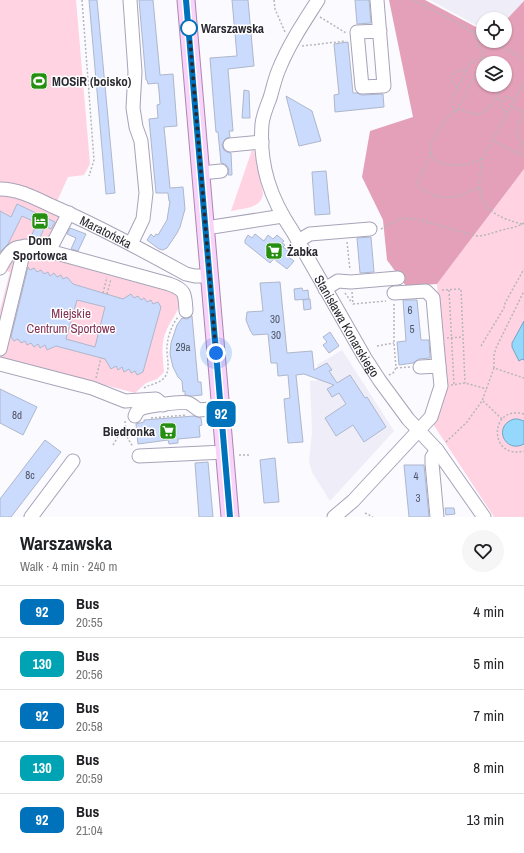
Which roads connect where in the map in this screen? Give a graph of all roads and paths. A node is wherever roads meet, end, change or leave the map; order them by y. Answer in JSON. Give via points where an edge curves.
{"nodes":[{"id":1,"x":82,"y":0,"type":"edge"},
{"id":2,"x":130,"y":0,"type":"edge"},
{"id":3,"x":186,"y":0,"type":"edge"},
{"id":4,"x":274,"y":0,"type":"edge"},
{"id":5,"x":318,"y":0,"type":"edge"},
{"id":6,"x":377,"y":0,"type":"edge"},
{"id":7,"x":414,"y":0,"type":"edge"},
{"id":8,"x":316,"y":15,"type":"dead end"},
{"id":9,"x":380,"y":31,"type":"junction"},
{"id":10,"x":473,"y":31,"type":"junction"},
{"id":11,"x":476,"y":32,"type":"edge"},
{"id":12,"x":285,"y":34,"type":"dead end"},
{"id":13,"x":358,"y":40,"type":"junction"},
{"id":14,"x":298,"y":47,"type":"dead end"},
{"id":15,"x":504,"y":48,"type":"edge"},
{"id":16,"x":484,"y":56,"type":"edge"},
{"id":17,"x":524,"y":59,"type":"edge"},
{"id":18,"x":476,"y":60,"type":"edge"},
{"id":19,"x":466,"y":70,"type":"junction"},
{"id":20,"x":476,"y":73,"type":"edge"},
{"id":21,"x":524,"y":82,"type":"edge"},
{"id":22,"x":458,"y":88,"type":"junction"},
{"id":23,"x":498,"y":92,"type":"edge"},
{"id":24,"x":495,"y":98,"type":"junction"},
{"id":25,"x":514,"y":100,"type":"junction"},
{"id":26,"x":503,"y":102,"type":"junction"},
{"id":27,"x":511,"y":106,"type":"junction"},
{"id":28,"x":458,"y":109,"type":"junction"},
{"id":29,"x":508,"y":112,"type":"junction"},
{"id":30,"x":454,"y":113,"type":"junction"},
{"id":31,"x":524,"y":113,"type":"edge"},
{"id":32,"x":493,"y":140,"type":"junction"},
{"id":33,"x":262,"y":142,"type":"junction"},
{"id":34,"x":524,"y":143,"type":"edge"},
{"id":35,"x":230,"y":145,"type":"dead end"},
{"id":36,"x":431,"y":152,"type":"junction"},
{"id":37,"x":518,"y":153,"type":"junction"},
{"id":38,"x":524,"y":156,"type":"edge"},
{"id":39,"x":483,"y":158,"type":"junction"},
{"id":40,"x":221,"y":171,"type":"dead end"},
{"id":41,"x":201,"y":173,"type":"junction"},
{"id":42,"x":89,"y":176,"type":"dead end"},
{"id":43,"x":480,"y":188,"type":"junction"},
{"id":44,"x":0,"y":189,"type":"edge"},
{"id":45,"x":69,"y":213,"type":"junction"},
{"id":46,"x":282,"y":216,"type":"junction"},
{"id":47,"x":523,"y":224,"type":"edge"},
{"id":48,"x":206,"y":228,"type":"junction"},
{"id":49,"x":370,"y":229,"type":"joint"},
{"id":50,"x":298,"y":241,"type":"junction"},
{"id":51,"x":131,"y":244,"type":"junction"},
{"id":52,"x":25,"y":246,"type":"junction"},
{"id":53,"x":49,"y":251,"type":"junction"},
{"id":54,"x":0,"y":268,"type":"edge"},
{"id":55,"x":112,"y":268,"type":"junction"},
{"id":56,"x":524,"y":269,"type":"edge"},
{"id":57,"x":210,"y":276,"type":"junction"},
{"id":58,"x":398,"y":278,"type":"dead end"},
{"id":59,"x":326,"y":289,"type":"junction"},
{"id":60,"x":449,"y":290,"type":"junction"},
{"id":61,"x":524,"y":291,"type":"edge"},
{"id":62,"x":426,"y":292,"type":"junction"},
{"id":63,"x":103,"y":293,"type":"dead end"},
{"id":64,"x":394,"y":293,"type":"joint"},
{"id":65,"x":107,"y":294,"type":"dead end"},
{"id":66,"x":186,"y":311,"type":"joint"},
{"id":67,"x":463,"y":337,"type":"junction"},
{"id":68,"x":452,"y":338,"type":"junction"},
{"id":69,"x":437,"y":339,"type":"junction"},
{"id":70,"x":394,"y":343,"type":"junction"},
{"id":71,"x":378,"y":346,"type":"dead end"},
{"id":72,"x":481,"y":346,"type":"dead end"},
{"id":73,"x":0,"y":349,"type":"edge"},
{"id":74,"x":100,"y":358,"type":"dead end"},
{"id":75,"x":0,"y":364,"type":"edge"},
{"id":76,"x":420,"y":366,"type":"joint"},
{"id":77,"x":439,"y":366,"type":"junction"},
{"id":78,"x":494,"y":368,"type":"junction"},
{"id":79,"x":98,"y":371,"type":"dead end"},
{"id":80,"x":524,"y":378,"type":"edge"},
{"id":81,"x":466,"y":383,"type":"junction"},
{"id":82,"x":454,"y":385,"type":"junction"},
{"id":83,"x":441,"y":386,"type":"junction"},
{"id":84,"x":487,"y":389,"type":"junction"},
{"id":85,"x":142,"y":390,"type":"dead end"},
{"id":86,"x":125,"y":401,"type":"junction"},
{"id":87,"x":482,"y":401,"type":"junction"},
{"id":88,"x":163,"y":405,"type":"junction"},
{"id":89,"x":221,"y":408,"type":"junction"},
{"id":90,"x":524,"y":414,"type":"edge"},
{"id":91,"x":186,"y":415,"type":"dead end"},
{"id":92,"x":141,"y":417,"type":"joint"},
{"id":93,"x":502,"y":418,"type":"junction"},
{"id":94,"x":126,"y":429,"type":"junction"},
{"id":95,"x":419,"y":432,"type":"junction"},
{"id":96,"x":113,"y":445,"type":"dead end"},
{"id":97,"x":439,"y":448,"type":"junction"},
{"id":98,"x":524,"y":451,"type":"edge"},
{"id":99,"x":229,"y":454,"type":"junction"},
{"id":100,"x":249,"y":454,"type":"dead end"},
{"id":101,"x":139,"y":456,"type":"joint"},
{"id":102,"x":73,"y":461,"type":"dead end"},
{"id":103,"x":364,"y":513,"type":"dead end"},
{"id":104,"x":31,"y":517,"type":"edge"},
{"id":105,"x":230,"y":517,"type":"edge"},
{"id":106,"x":334,"y":517,"type":"edge"},
{"id":107,"x":373,"y":517,"type":"edge"},
{"id":108,"x":437,"y":517,"type":"edge"},
{"id":109,"x":484,"y":517,"type":"edge"}],
"edges":[{"from":1,"to":42,"type":"path","via":[[94,160]]},
{"from":2,"to":51,"type":"street","via":[[135,72],[133,108],[141,141],[146,193],[143,219]]},
{"from":3,"to":41,"type":"main road"},
{"from":4,"to":12,"type":"path"},
{"from":5,"to":33,"type":"street","name":"Stanisława Konarskiego","via":[[279,68],[262,123]]},
{"from":6,"to":9,"type":"street"},
{"from":7,"to":10,"type":"path"},
{"from":8,"to":13,"type":"path"},
{"from":9,"to":13,"type":"street","via":[[357,32]]},
{"from":9,"to":13,"type":"street","via":[[384,86],[362,87]]},
{"from":10,"to":11,"type":"path"},
{"from":10,"to":16,"type":"path"},
{"from":13,"to":14,"type":"path"},
{"from":15,"to":17,"type":"path"},
{"from":18,"to":19,"type":"path","via":[[470,63]]},
{"from":19,"to":22,"type":"path"},
{"from":19,"to":22,"type":"path","via":[[454,72],[451,81]]},
{"from":20,"to":28,"type":"path"},
{"from":21,"to":25,"type":"path"},
{"from":22,"to":30,"type":"path","via":[[452,100]]},
{"from":23,"to":24,"type":"path"},
{"from":24,"to":26,"type":"path"},
{"from":24,"to":28,"type":"path","via":[[486,110],[478,114]]},
{"from":25,"to":26,"type":"path","via":[[506,96]]},
{"from":25,"to":27,"type":"path"},
{"from":26,"to":29,"type":"path","via":[[500,108]]},
{"from":27,"to":29,"type":"path"},
{"from":27,"to":31,"type":"path"},
{"from":28,"to":30,"type":"path"},
{"from":29,"to":32,"type":"path"},
{"from":30,"to":36,"type":"path","via":[[437,132],[431,143]]},
{"from":31,"to":34,"type":"path","via":[[516,132]]},
{"from":32,"to":37,"type":"path"},
{"from":32,"to":39,"type":"path"},
{"from":33,"to":35,"type":"street"},
{"from":33,"to":46,"type":"street","name":"Stanisława Konarskiego","via":[[266,179]]},
{"from":34,"to":37,"type":"path"},
{"from":36,"to":39,"type":"path","via":[[433,159],[445,165],[466,165]]},
{"from":36,"to":43,"type":"path","via":[[418,183],[421,189],[434,196],[447,197],[460,196]]},
{"from":37,"to":38,"type":"path"},
{"from":39,"to":43,"type":"path"},
{"from":40,"to":41,"type":"street"},
{"from":41,"to":48,"type":"main road"},
{"from":43,"to":47,"type":"path","via":[[482,199],[488,207],[512,222]]},
{"from":44,"to":45,"type":"street","name":"Maratońska","via":[[17,190]]},
{"from":45,"to":51,"type":"street","name":"Maratońska"},
{"from":45,"to":53,"type":"street"},
{"from":46,"to":48,"type":"street"},
{"from":46,"to":50,"type":"street","name":"Stanisława Konarskiego"},
{"from":47,"to":49,"type":"path","via":[[483,236],[402,218],[381,229]]},
{"from":48,"to":57,"type":"main road"},
{"from":49,"to":50,"type":"street","via":[[310,234]]},
{"from":50,"to":59,"type":"street","name":"Stanisława Konarskiego"},
{"from":51,"to":57,"type":"street","name":"Maratońska","via":[[186,274]]},
{"from":52,"to":53,"type":"street"},
{"from":52,"to":54,"type":"street","via":[[14,248],[8,253]]},
{"from":52,"to":73,"type":"street"},
{"from":53,"to":55,"type":"street"},
{"from":55,"to":63,"type":"path"},
{"from":55,"to":65,"type":"path"},
{"from":55,"to":66,"type":"street","via":[[179,288],[184,292]]},
{"from":56,"to":72,"type":"path"},
{"from":57,"to":89,"type":"main road"},
{"from":58,"to":59,"type":"street","via":[[338,281]]},
{"from":59,"to":95,"type":"street","name":"Stanisława Konarskiego","via":[[365,358]]},
{"from":60,"to":62,"type":"path"},
{"from":60,"to":67,"type":"path","via":[[461,289]]},
{"from":60,"to":68,"type":"path"},
{"from":61,"to":78,"type":"path","via":[[496,348]]},
{"from":62,"to":64,"type":"street"},
{"from":62,"to":69,"type":"street","via":[[434,298]]},
{"from":64,"to":70,"type":"path"},
{"from":66,"to":85,"type":"path","via":[[182,311],[169,334],[167,375],[156,384],[147,385]]},
{"from":67,"to":68,"type":"path"},
{"from":67,"to":81,"type":"path"},
{"from":68,"to":69,"type":"path"},
{"from":68,"to":82,"type":"path"},
{"from":69,"to":77,"type":"street"},
{"from":70,"to":71,"type":"path"},
{"from":70,"to":76,"type":"path","via":[[396,368]]},
{"from":74,"to":79,"type":"path"},
{"from":75,"to":86,"type":"street","via":[[92,388]]},
{"from":76,"to":77,"type":"street"},
{"from":77,"to":83,"type":"street"},
{"from":78,"to":80,"type":"path"},
{"from":78,"to":84,"type":"path"},
{"from":81,"to":82,"type":"path"},
{"from":81,"to":84,"type":"path"},
{"from":82,"to":83,"type":"path"},
{"from":83,"to":95,"type":"street","via":[[431,417]]},
{"from":84,"to":87,"type":"path"},
{"from":86,"to":88,"type":"street","via":[[156,399]]},
{"from":86,"to":94,"type":"path"},
{"from":87,"to":93,"type":"path"},
{"from":87,"to":97,"type":"path","via":[[467,422]]},
{"from":88,"to":89,"type":"street","via":[[187,403],[199,410]]},
{"from":88,"to":92,"type":"street","via":[[139,409],[136,413]]},
{"from":89,"to":99,"type":"main road"},
{"from":90,"to":93,"type":"path","via":[[513,412]]},
{"from":91,"to":92,"type":"path"},
{"from":93,"to":98,"type":"path","via":[[497,433],[500,443],[512,452]]},
{"from":94,"to":96,"type":"path"},
{"from":94,"to":101,"type":"path","via":[[132,447],[139,447]]},
{"from":95,"to":97,"type":"street","name":"Stanisława Konarskiego"},
{"from":95,"to":106,"type":"street","via":[[353,501]]},
{"from":97,"to":108,"type":"street","via":[[434,453],[432,463]]},
{"from":97,"to":109,"type":"street","name":"Stanisława Konarskiego"},
{"from":99,"to":100,"type":"path"},
{"from":99,"to":101,"type":"street"},
{"from":99,"to":105,"type":"main road"},
{"from":102,"to":104,"type":"street"},
{"from":103,"to":107,"type":"path"}]}
